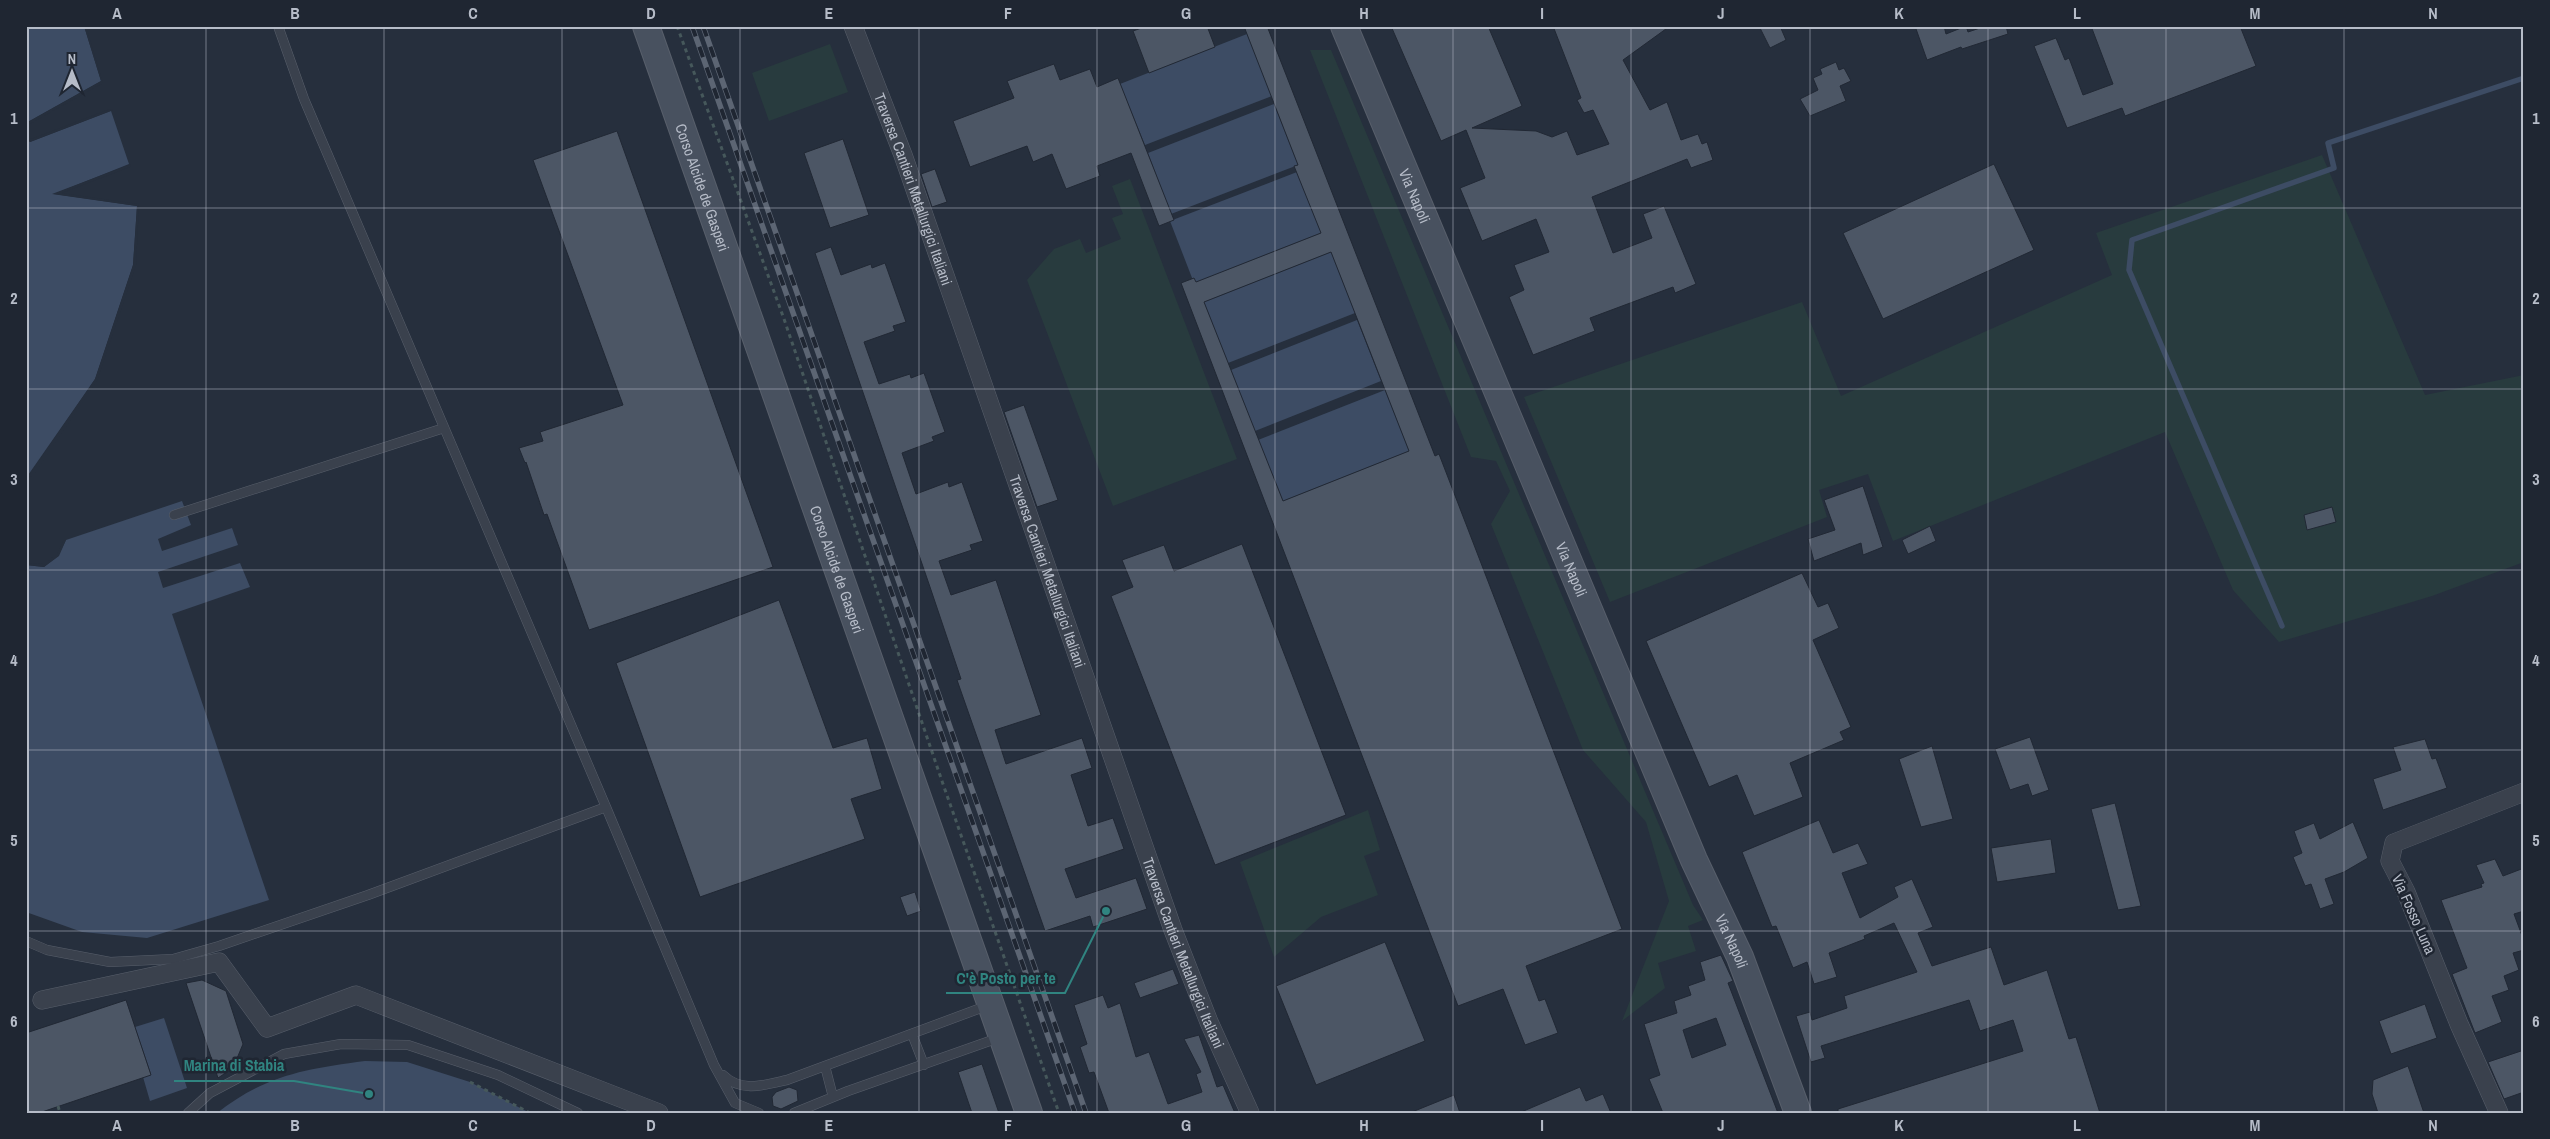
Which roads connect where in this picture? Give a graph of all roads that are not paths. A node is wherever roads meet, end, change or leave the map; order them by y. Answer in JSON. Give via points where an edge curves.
{"nodes":[{"id":1,"x":278,"y":26,"type":"edge"},
{"id":2,"x":646,"y":26,"type":"edge"},
{"id":3,"x":853,"y":26,"type":"edge"},
{"id":4,"x":1344,"y":26,"type":"edge"},
{"id":5,"x":444,"y":428,"type":"junction"},
{"id":6,"x":174,"y":515,"type":"dead end"},
{"id":7,"x":2524,"y":792,"type":"edge"},
{"id":8,"x":606,"y":807,"type":"junction"},
{"id":9,"x":26,"y":940,"type":"edge"},
{"id":10,"x":42,"y":1000,"type":"dead end"},
{"id":11,"x":991,"y":1004,"type":"junction"},
{"id":12,"x":912,"y":1034,"type":"junction"},
{"id":13,"x":1002,"y":1037,"type":"junction"},
{"id":14,"x":714,"y":1065,"type":"junction"},
{"id":15,"x":924,"y":1065,"type":"junction"},
{"id":16,"x":825,"y":1066,"type":"junction"},
{"id":17,"x":833,"y":1097,"type":"junction"},
{"id":18,"x":188,"y":1113,"type":"edge"},
{"id":19,"x":578,"y":1113,"type":"edge"},
{"id":20,"x":658,"y":1113,"type":"edge"},
{"id":21,"x":759,"y":1113,"type":"edge"},
{"id":22,"x":794,"y":1113,"type":"edge"},
{"id":23,"x":1029,"y":1113,"type":"edge"},
{"id":24,"x":1250,"y":1113,"type":"edge"},
{"id":25,"x":1798,"y":1113,"type":"edge"},
{"id":26,"x":2499,"y":1113,"type":"edge"}],
"edges":[{"from":1,"to":5,"type":"lane","via":[[304,100]]},
{"from":2,"to":11,"type":"street","name":"Corso Alcide de Gasperi"},
{"from":3,"to":24,"type":"street","name":"Traversa Cantieri Metallurgici Italiani","via":[[903,154],[1173,930]]},
{"from":4,"to":25,"type":"street","name":"Via Napoli","via":[[1694,860],[1740,957]]},
{"from":5,"to":6,"type":"lane"},
{"from":5,"to":8,"type":"lane"},
{"from":7,"to":26,"type":"street","name":"Via Fosso Luna","via":[[2394,843],[2390,861]]},
{"from":8,"to":9,"type":"lane","via":[[368,895],[172,959],[110,962],[47,950]]},
{"from":8,"to":14,"type":"lane"},
{"from":10,"to":20,"type":"street","via":[[219,962],[267,1028],[356,996]]},
{"from":11,"to":12,"type":"lane"},
{"from":11,"to":13,"type":"street","name":"Corso Alcide de Gasperi"},
{"from":12,"to":15,"type":"lane"},
{"from":12,"to":16,"type":"lane"},
{"from":13,"to":15,"type":"lane"},
{"from":13,"to":23,"type":"street","name":"Corso Alcide de Gasperi"},
{"from":14,"to":16,"type":"lane","via":[[731,1083],[756,1088]]},
{"from":14,"to":21,"type":"lane","via":[[735,1103]]},
{"from":15,"to":17,"type":"lane"},
{"from":16,"to":17,"type":"lane"},
{"from":17,"to":22,"type":"lane"},
{"from":18,"to":19,"type":"lane","via":[[210,1093],[284,1054],[341,1044],[408,1045],[498,1075]]}]}
